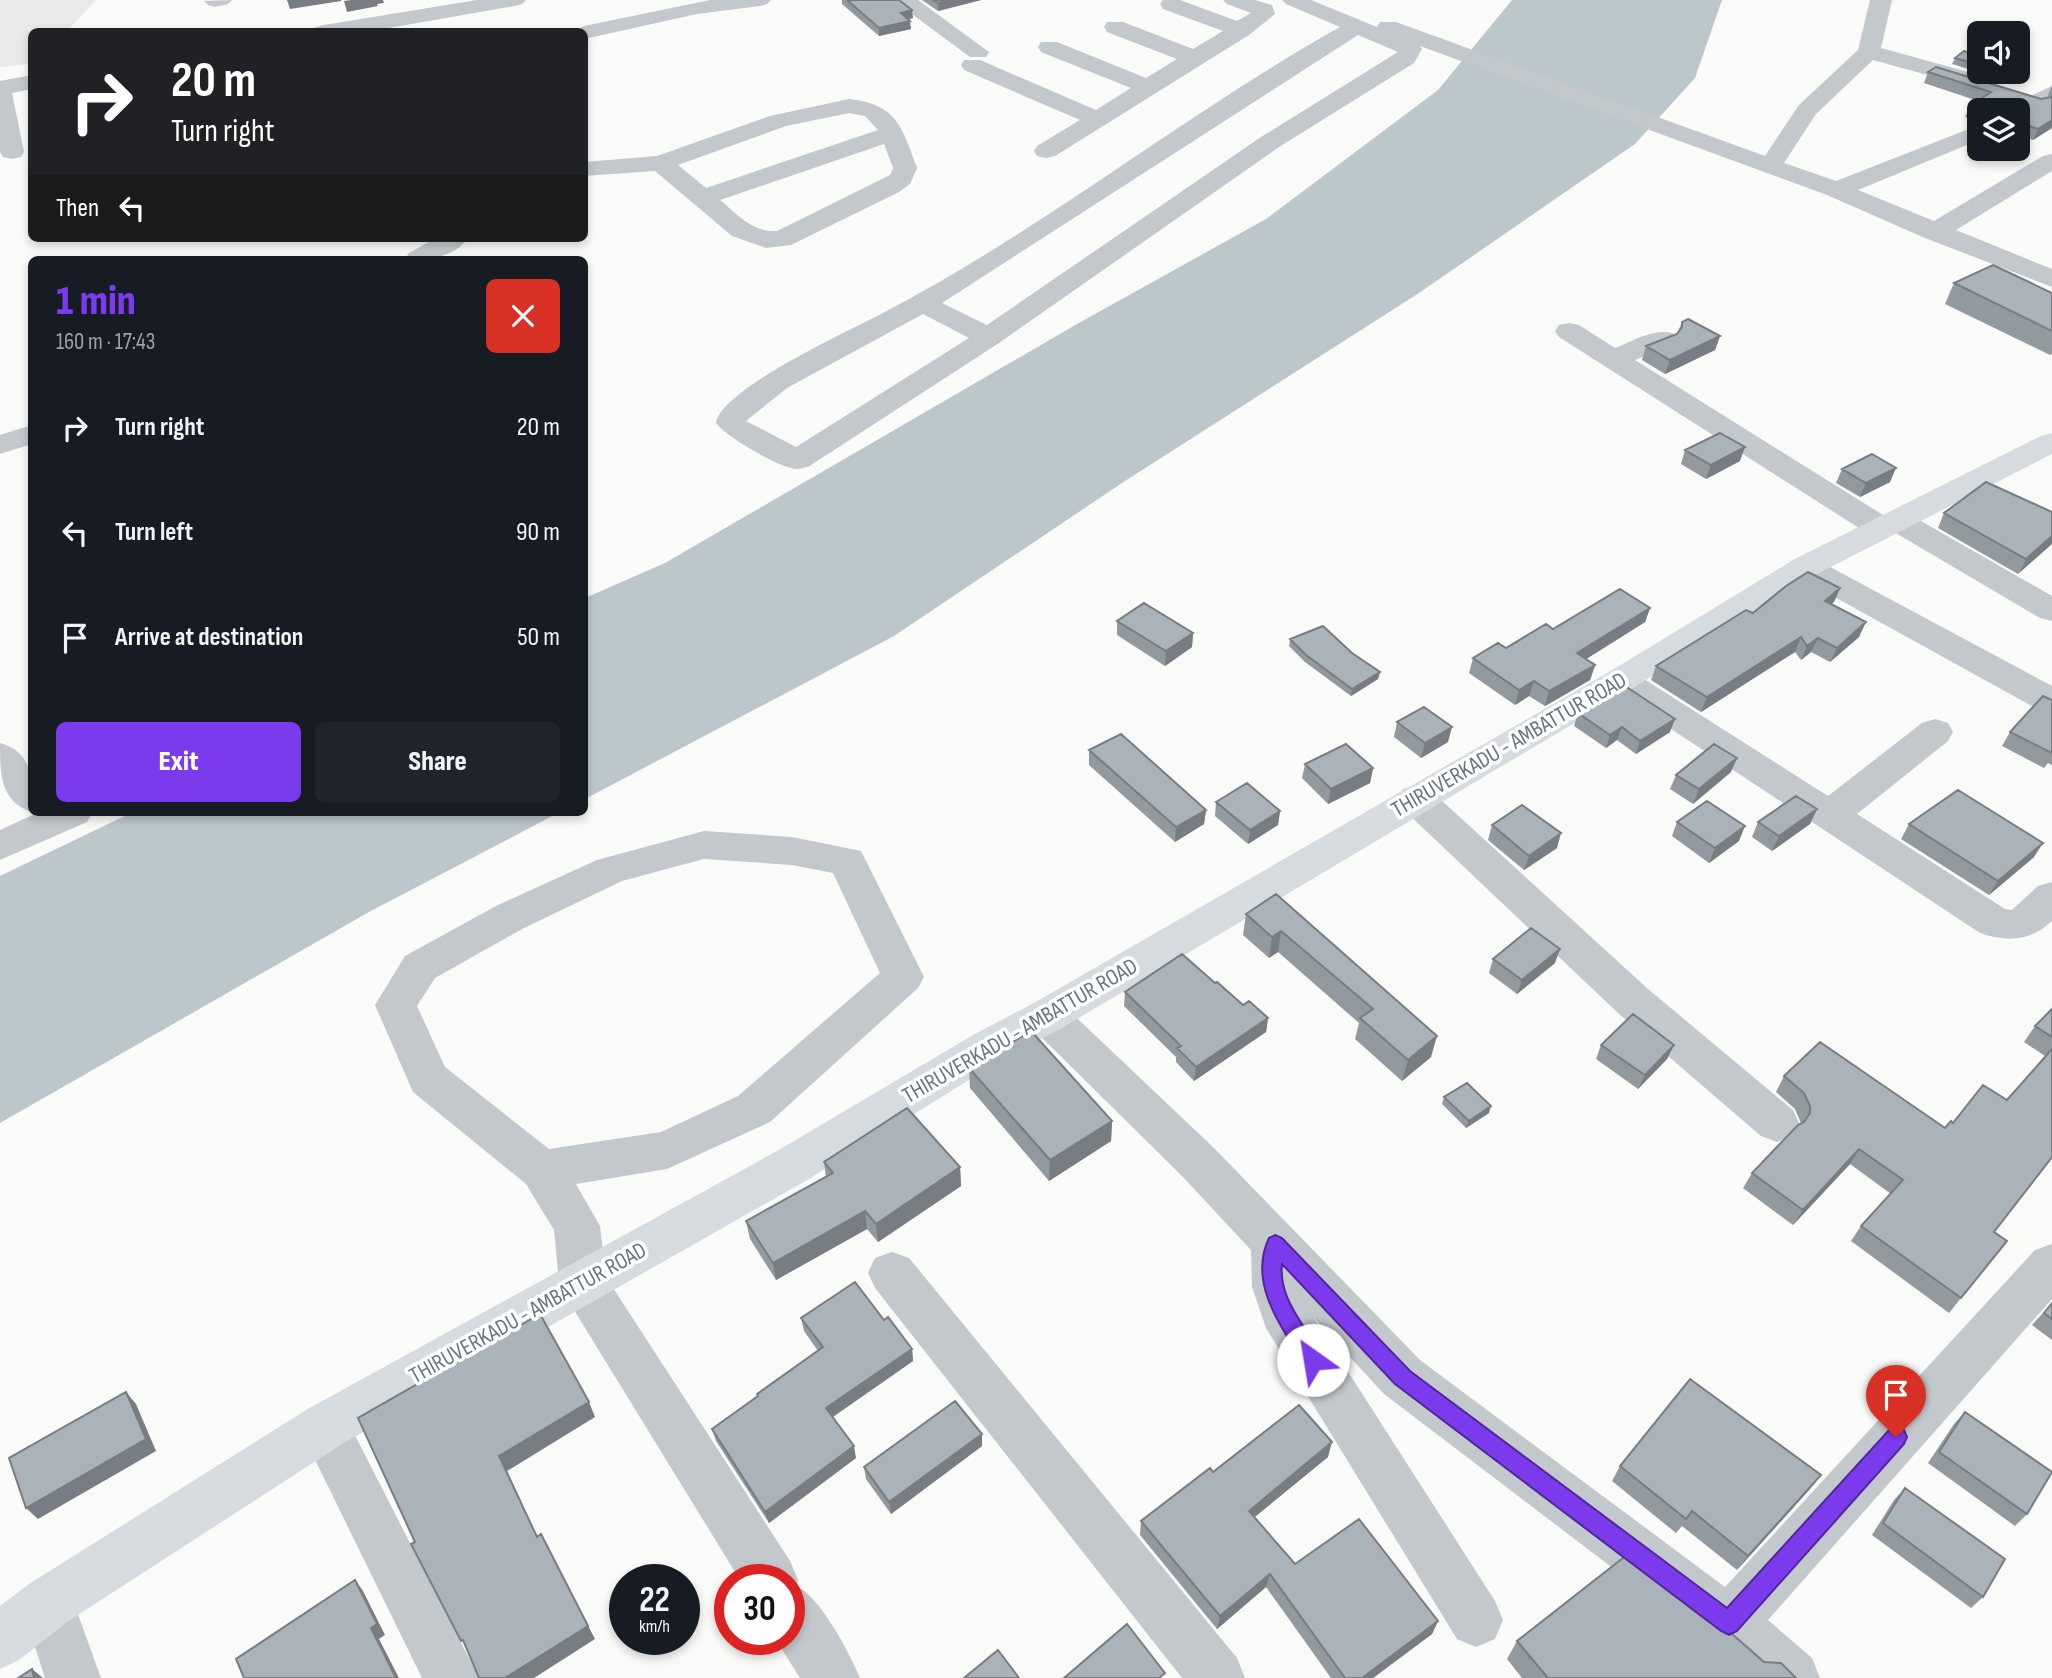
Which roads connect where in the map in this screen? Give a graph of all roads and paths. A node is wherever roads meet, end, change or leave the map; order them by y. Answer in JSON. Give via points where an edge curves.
{"nodes":[{"id":1,"x":515,"y":0,"type":"edge"},
{"id":2,"x":760,"y":0,"type":"edge"},
{"id":3,"x":904,"y":0,"type":"edge"},
{"id":4,"x":1234,"y":0,"type":"edge"},
{"id":5,"x":1293,"y":0,"type":"edge"},
{"id":6,"x":1313,"y":0,"type":"edge"},
{"id":7,"x":1881,"y":0,"type":"edge"},
{"id":8,"x":483,"y":3,"type":"edge"},
{"id":9,"x":1171,"y":4,"type":"dead end"},
{"id":10,"x":456,"y":5,"type":"edge"},
{"id":11,"x":332,"y":23,"type":"edge"},
{"id":12,"x":1115,"y":27,"type":"dead end"},
{"id":13,"x":1356,"y":27,"type":"junction"},
{"id":14,"x":1241,"y":30,"type":"junction"},
{"id":15,"x":588,"y":32,"type":"edge"},
{"id":16,"x":1049,"y":47,"type":"dead end"},
{"id":17,"x":1869,"y":52,"type":"junction"},
{"id":18,"x":1195,"y":58,"type":"junction"},
{"id":19,"x":28,"y":83,"type":"edge"},
{"id":20,"x":1149,"y":87,"type":"junction"},
{"id":21,"x":0,"y":88,"type":"edge"},
{"id":22,"x":2032,"y":96,"type":"edge"},
{"id":23,"x":1098,"y":119,"type":"junction"},
{"id":24,"x":1206,"y":121,"type":"junction"},
{"id":25,"x":892,"y":133,"type":"junction"},
{"id":26,"x":1967,"y":137,"type":"edge"},
{"id":27,"x":1270,"y":142,"type":"junction"},
{"id":28,"x":7,"y":144,"type":"edge"},
{"id":29,"x":1046,"y":151,"type":"dead end"},
{"id":30,"x":2052,"y":161,"type":"edge"},
{"id":31,"x":661,"y":163,"type":"junction"},
{"id":32,"x":1770,"y":166,"type":"junction"},
{"id":33,"x":588,"y":169,"type":"edge"},
{"id":34,"x":1836,"y":190,"type":"junction"},
{"id":35,"x":702,"y":198,"type":"junction"},
{"id":36,"x":1934,"y":232,"type":"junction"},
{"id":37,"x":448,"y":242,"type":"edge"},
{"id":38,"x":423,"y":256,"type":"edge"},
{"id":39,"x":2052,"y":279,"type":"edge"},
{"id":40,"x":922,"y":303,"type":"junction"},
{"id":41,"x":1569,"y":331,"type":"dead end"},
{"id":42,"x":989,"y":337,"type":"junction"},
{"id":43,"x":1662,"y":339,"type":"edge"},
{"id":44,"x":1614,"y":358,"type":"junction"},
{"id":45,"x":28,"y":435,"type":"edge"},
{"id":46,"x":2052,"y":442,"type":"edge"},
{"id":47,"x":0,"y":445,"type":"edge"},
{"id":48,"x":1889,"y":524,"type":"junction"},
{"id":49,"x":1805,"y":567,"type":"junction"},
{"id":50,"x":2052,"y":610,"type":"edge"},
{"id":51,"x":1621,"y":680,"type":"junction"},
{"id":52,"x":2052,"y":701,"type":"edge"},
{"id":53,"x":1935,"y":732,"type":"dead end"},
{"id":54,"x":0,"y":756,"type":"edge"},
{"id":55,"x":28,"y":788,"type":"edge"},
{"id":56,"x":1416,"y":799,"type":"junction"},
{"id":57,"x":43,"y":816,"type":"edge"},
{"id":58,"x":1829,"y":816,"type":"junction"},
{"id":59,"x":0,"y":846,"type":"edge"},
{"id":60,"x":2052,"y":897,"type":"edge"},
{"id":61,"x":1047,"y":1016,"type":"junction"},
{"id":62,"x":1776,"y":1123,"type":"dead end"},
{"id":63,"x":542,"y":1170,"type":"junction"},
{"id":64,"x":1275,"y":1244,"type":"junction"},
{"id":65,"x":2052,"y":1265,"type":"edge"},
{"id":66,"x":892,"y":1273,"type":"dead end"},
{"id":67,"x":583,"y":1282,"type":"junction"},
{"id":68,"x":324,"y":1427,"type":"junction"},
{"id":69,"x":761,"y":1564,"type":"edge"},
{"id":70,"x":48,"y":1603,"type":"junction"},
{"id":71,"x":1476,"y":1620,"type":"dead end"},
{"id":72,"x":1729,"y":1623,"type":"junction"},
{"id":73,"x":805,"y":1635,"type":"edge"},
{"id":74,"x":0,"y":1641,"type":"edge"},
{"id":75,"x":73,"y":1678,"type":"edge"},
{"id":76,"x":451,"y":1678,"type":"edge"},
{"id":77,"x":832,"y":1678,"type":"edge"},
{"id":78,"x":1217,"y":1678,"type":"edge"},
{"id":79,"x":1792,"y":1678,"type":"edge"}],
"edges":[{"from":1,"to":8,"type":"street"},
{"from":2,"to":15,"type":"street","via":[[697,8]]},
{"from":3,"to":23,"type":"street","via":[[975,58]]},
{"from":4,"to":14,"type":"street","via":[[1265,12]]},
{"from":5,"to":13,"type":"street"},
{"from":6,"to":32,"type":"street"},
{"from":7,"to":17,"type":"street"},
{"from":8,"to":10,"type":"street"},
{"from":9,"to":14,"type":"street"},
{"from":10,"to":11,"type":"street"},
{"from":12,"to":18,"type":"street"},
{"from":13,"to":24,"type":"street"},
{"from":13,"to":27,"type":"street","via":[[1411,49],[1406,58]]},
{"from":14,"to":18,"type":"street"},
{"from":16,"to":20,"type":"street"},
{"from":17,"to":22,"type":"street"},
{"from":17,"to":32,"type":"street","via":[[1807,110]]},
{"from":18,"to":20,"type":"street"},
{"from":19,"to":21,"type":"street"},
{"from":20,"to":23,"type":"street"},
{"from":21,"to":28,"type":"street"},
{"from":23,"to":29,"type":"street"},
{"from":24,"to":27,"type":"street"},
{"from":24,"to":40,"type":"street"},
{"from":25,"to":31,"type":"street","via":[[887,120],[876,111],[863,106],[830,108]]},
{"from":25,"to":35,"type":"street"},
{"from":25,"to":35,"type":"street","via":[[905,168],[901,179],[782,240],[752,237]]},
{"from":26,"to":34,"type":"street"},
{"from":27,"to":42,"type":"street"},
{"from":30,"to":36,"type":"street"},
{"from":31,"to":33,"type":"street"},
{"from":31,"to":35,"type":"street"},
{"from":32,"to":34,"type":"street"},
{"from":34,"to":36,"type":"street"},
{"from":36,"to":39,"type":"street"},
{"from":37,"to":38,"type":"street"},
{"from":40,"to":42,"type":"street"},
{"from":40,"to":42,"type":"street","via":[[792,371],[740,408],[732,415],[732,423],[797,460]]},
{"from":41,"to":44,"type":"street"},
{"from":43,"to":44,"type":"street"},
{"from":44,"to":48,"type":"street"},
{"from":45,"to":47,"type":"street"},
{"from":46,"to":48,"type":"main road","name":"THIRUVERKADU - AMBATTUR ROAD","via":[[1997,488]]},
{"from":48,"to":49,"type":"main road","name":"THIRUVERKADU - AMBATTUR ROAD"},
{"from":48,"to":50,"type":"street"},
{"from":49,"to":51,"type":"main road","name":"THIRUVERKADU - AMBATTUR ROAD"},
{"from":49,"to":52,"type":"street"},
{"from":51,"to":56,"type":"main road","name":"THIRUVERKADU - AMBATTUR ROAD"},
{"from":51,"to":58,"type":"street"},
{"from":53,"to":58,"type":"street"},
{"from":54,"to":55,"type":"street"},
{"from":56,"to":61,"type":"main road","name":"THIRUVERKADU - AMBATTUR ROAD"},
{"from":56,"to":62,"type":"street","via":[[1633,1002]]},
{"from":57,"to":59,"type":"street"},
{"from":58,"to":60,"type":"street","via":[[1994,922],[2021,925]]},
{"from":61,"to":64,"type":"street","via":[[1198,1162]]},
{"from":61,"to":67,"type":"main road","name":"THIRUVERKADU - AMBATTUR ROAD"},
{"from":63,"to":63,"type":"street","via":[[667,1150],[754,1109],[903,978],[846,861],[792,851],[704,845],[611,870],[510,917],[420,967],[396,1005],[429,1079]]},
{"from":63,"to":67,"type":"street","via":[[577,1226]]},
{"from":64,"to":71,"type":"street","via":[[1271,1268],[1283,1312]]},
{"from":64,"to":72,"type":"street","via":[[1402,1377]]},
{"from":65,"to":72,"type":"street"},
{"from":66,"to":78,"type":"street"},
{"from":67,"to":68,"type":"main road","name":"THIRUVERKADU - AMBATTUR ROAD"},
{"from":67,"to":69,"type":"street"},
{"from":68,"to":70,"type":"main road","name":"THIRUVERKADU - AMBATTUR ROAD"},
{"from":68,"to":76,"type":"street"},
{"from":70,"to":74,"type":"main road","name":"THIRUVERKADU - AMBATTUR ROAD"},
{"from":70,"to":75,"type":"street"},
{"from":72,"to":79,"type":"street"},
{"from":73,"to":77,"type":"street"}]}
